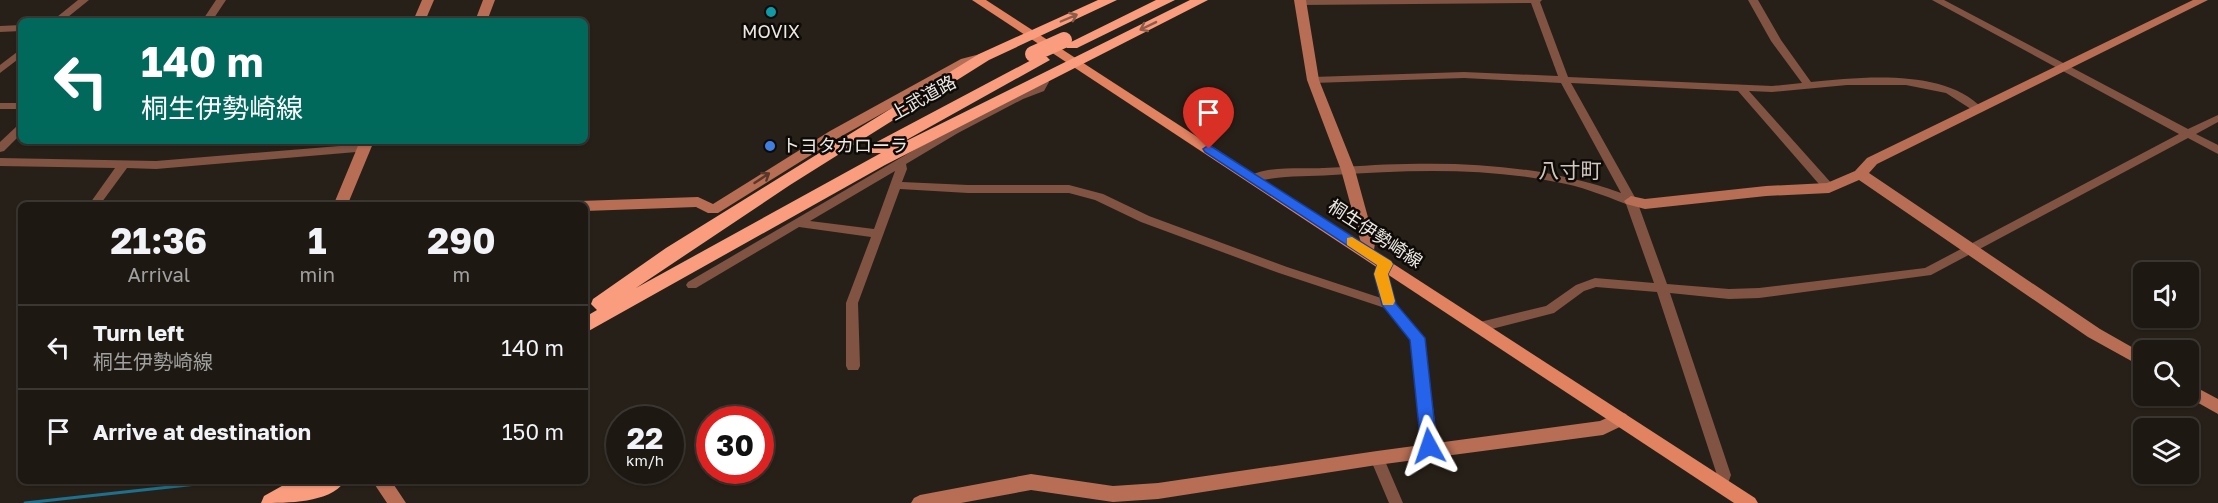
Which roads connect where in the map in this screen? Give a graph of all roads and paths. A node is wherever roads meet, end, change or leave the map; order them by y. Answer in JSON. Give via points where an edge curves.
{"nodes":[{"id":1,"x":84,"y":0,"type":"edge"},
{"id":2,"x":221,"y":0,"type":"edge"},
{"id":3,"x":428,"y":0,"type":"edge"},
{"id":4,"x":489,"y":0,"type":"edge"},
{"id":5,"x":978,"y":0,"type":"edge"},
{"id":6,"x":1110,"y":0,"type":"edge"},
{"id":7,"x":1149,"y":0,"type":"edge"},
{"id":8,"x":1168,"y":0,"type":"edge"},
{"id":9,"x":1201,"y":0,"type":"edge"},
{"id":10,"x":1536,"y":0,"type":"edge"},
{"id":11,"x":1753,"y":0,"type":"edge"},
{"id":12,"x":1937,"y":0,"type":"edge"},
{"id":13,"x":2202,"y":0,"type":"edge"},
{"id":14,"x":1301,"y":1,"type":"edge"},
{"id":15,"x":61,"y":18,"type":"edge"},
{"id":16,"x":209,"y":18,"type":"edge"},
{"id":17,"x":420,"y":18,"type":"edge"},
{"id":18,"x":482,"y":18,"type":"edge"},
{"id":19,"x":0,"y":28,"type":"edge"},
{"id":20,"x":18,"y":28,"type":"edge"},
{"id":21,"x":1029,"y":35,"type":"junction"},
{"id":22,"x":1068,"y":42,"type":"junction"},
{"id":23,"x":18,"y":55,"type":"edge"},
{"id":24,"x":984,"y":57,"type":"junction"},
{"id":25,"x":1074,"y":64,"type":"junction"},
{"id":26,"x":2063,"y":68,"type":"junction"},
{"id":27,"x":0,"y":70,"type":"edge"},
{"id":28,"x":1042,"y":78,"type":"junction"},
{"id":29,"x":1564,"y":79,"type":"junction"},
{"id":30,"x":1313,"y":80,"type":"junction"},
{"id":31,"x":1809,"y":86,"type":"junction"},
{"id":32,"x":1740,"y":87,"type":"junction"},
{"id":33,"x":0,"y":106,"type":"edge"},
{"id":34,"x":18,"y":106,"type":"edge"},
{"id":35,"x":1978,"y":109,"type":"junction"},
{"id":36,"x":2218,"y":118,"type":"edge"},
{"id":37,"x":18,"y":131,"type":"edge"},
{"id":38,"x":2187,"y":133,"type":"junction"},
{"id":39,"x":366,"y":144,"type":"edge"},
{"id":40,"x":0,"y":148,"type":"edge"},
{"id":41,"x":2218,"y":150,"type":"edge"},
{"id":42,"x":0,"y":162,"type":"edge"},
{"id":43,"x":900,"y":164,"type":"junction"},
{"id":44,"x":123,"y":165,"type":"junction"},
{"id":45,"x":1348,"y":170,"type":"junction"},
{"id":46,"x":1860,"y":174,"type":"junction"},
{"id":47,"x":1254,"y":178,"type":"junction"},
{"id":48,"x":895,"y":185,"type":"junction"},
{"id":49,"x":1830,"y":188,"type":"junction"},
{"id":50,"x":1631,"y":201,"type":"junction"},
{"id":51,"x":96,"y":202,"type":"edge"},
{"id":52,"x":342,"y":202,"type":"edge"},
{"id":53,"x":588,"y":206,"type":"edge"},
{"id":54,"x":798,"y":223,"type":"junction"},
{"id":55,"x":878,"y":234,"type":"junction"},
{"id":56,"x":1973,"y":248,"type":"junction"},
{"id":57,"x":1368,"y":253,"type":"junction"},
{"id":58,"x":1387,"y":264,"type":"junction"},
{"id":59,"x":692,"y":285,"type":"dead end"},
{"id":60,"x":1662,"y":287,"type":"junction"},
{"id":61,"x":1389,"y":305,"type":"junction"},
{"id":62,"x":601,"y":308,"type":"edge"},
{"id":63,"x":588,"y":323,"type":"edge"},
{"id":64,"x":1480,"y":327,"type":"junction"},
{"id":65,"x":2133,"y":356,"type":"edge"},
{"id":66,"x":853,"y":366,"type":"dead end"},
{"id":67,"x":2199,"y":396,"type":"edge"},
{"id":68,"x":2218,"y":407,"type":"edge"},
{"id":69,"x":1620,"y":419,"type":"junction"},
{"id":70,"x":1432,"y":453,"type":"junction"},
{"id":71,"x":1377,"y":458,"type":"junction"},
{"id":72,"x":304,"y":484,"type":"edge"},
{"id":73,"x":330,"y":484,"type":"edge"},
{"id":74,"x":383,"y":484,"type":"edge"},
{"id":75,"x":1721,"y":485,"type":"junction"},
{"id":76,"x":1114,"y":498,"type":"edge"},
{"id":77,"x":272,"y":503,"type":"edge"},
{"id":78,"x":297,"y":503,"type":"edge"},
{"id":79,"x":397,"y":503,"type":"edge"},
{"id":80,"x":920,"y":503,"type":"edge"},
{"id":81,"x":1396,"y":503,"type":"edge"},
{"id":82,"x":1749,"y":503,"type":"edge"}],
"edges":[{"from":1,"to":15,"type":"street"},
{"from":2,"to":16,"type":"street"},
{"from":3,"to":17,"type":"street"},
{"from":4,"to":18,"type":"street"},
{"from":5,"to":21,"type":"main road","name":"桐生伊勢崎線"},
{"from":21,"to":6,"type":"highway","one_way":true},
{"from":7,"to":22,"type":"highway","name":"上武道路"},
{"from":8,"to":22,"type":"highway","name":"上武道路"},
{"from":9,"to":25,"type":"highway","one_way":true},
{"from":10,"to":14,"type":"street"},
{"from":10,"to":29,"type":"street"},
{"from":11,"to":31,"type":"street"},
{"from":12,"to":26,"type":"street"},
{"from":13,"to":26,"type":"street"},
{"from":14,"to":30,"type":"street"},
{"from":19,"to":20,"type":"street"},
{"from":21,"to":24,"type":"highway"},
{"from":21,"to":25,"type":"main road","name":"桐生伊勢崎線"},
{"from":22,"to":62,"type":"highway","name":"上武道路"},
{"from":23,"to":27,"type":"street"},
{"from":53,"to":24,"type":"street","one_way":true,"via":[[698,202],[713,210],[835,134],[966,62]]},
{"from":24,"to":62,"type":"highway","via":[[672,253]]},
{"from":25,"to":28,"type":"highway"},
{"from":25,"to":47,"type":"main road","name":"桐生伊勢崎線"},
{"from":26,"to":35,"type":"street"},
{"from":26,"to":38,"type":"street"},
{"from":28,"to":43,"type":"street","via":[[1040,89],[954,131]]},
{"from":28,"to":62,"type":"highway"},
{"from":29,"to":30,"type":"street","via":[[1419,75]]},
{"from":29,"to":32,"type":"street"},
{"from":29,"to":50,"type":"street"},
{"from":30,"to":45,"type":"street"},
{"from":31,"to":32,"type":"street"},
{"from":31,"to":35,"type":"street","via":[[1869,81],[1930,84],[1949,90]]},
{"from":32,"to":49,"type":"street"},
{"from":33,"to":34,"type":"street"},
{"from":35,"to":46,"type":"street","via":[[1872,161]]},
{"from":36,"to":38,"type":"street"},
{"from":37,"to":40,"type":"street"},
{"from":38,"to":41,"type":"street"},
{"from":38,"to":56,"type":"street"},
{"from":39,"to":44,"type":"street","via":[[208,163]]},
{"from":39,"to":52,"type":"street"},
{"from":42,"to":44,"type":"street"},
{"from":43,"to":48,"type":"street"},
{"from":43,"to":54,"type":"street"},
{"from":44,"to":51,"type":"street"},
{"from":45,"to":47,"type":"street"},
{"from":45,"to":50,"type":"street","via":[[1461,166],[1516,169],[1560,178]]},
{"from":45,"to":57,"type":"street"},
{"from":46,"to":49,"type":"street"},
{"from":46,"to":56,"type":"street"},
{"from":47,"to":57,"type":"main road","name":"桐生伊勢崎線"},
{"from":48,"to":55,"type":"street"},
{"from":48,"to":61,"type":"street","via":[[1069,189],[1099,197],[1145,219],[1283,270]]},
{"from":49,"to":50,"type":"street","via":[[1645,204]]},
{"from":50,"to":60,"type":"street"},
{"from":54,"to":55,"type":"street"},
{"from":54,"to":59,"type":"street"},
{"from":55,"to":66,"type":"street","via":[[852,303]]},
{"from":56,"to":60,"type":"street","via":[[1927,272],[1759,293]]},
{"from":56,"to":65,"type":"street"},
{"from":57,"to":58,"type":"main road","name":"桐生伊勢崎線"},
{"from":58,"to":61,"type":"street","via":[[1381,274]]},
{"from":58,"to":64,"type":"main road","name":"桐生伊勢崎線"},
{"from":60,"to":64,"type":"street","via":[[1595,282],[1550,310]]},
{"from":60,"to":75,"type":"street","via":[[1724,475]]},
{"from":61,"to":70,"type":"street","via":[[1418,338]]},
{"from":62,"to":63,"type":"highway","name":"上武道路"},
{"from":64,"to":69,"type":"main road","name":"桐生伊勢崎線"},
{"from":67,"to":68,"type":"street"},
{"from":69,"to":70,"type":"street","via":[[1604,428]]},
{"from":69,"to":75,"type":"main road","name":"桐生伊勢崎線"},
{"from":70,"to":71,"type":"street"},
{"from":71,"to":76,"type":"street"},
{"from":71,"to":81,"type":"street"},
{"from":72,"to":77,"type":"highway"},
{"from":73,"to":78,"type":"highway"},
{"from":74,"to":79,"type":"street"},
{"from":75,"to":82,"type":"main road","name":"桐生伊勢崎線"},
{"from":76,"to":80,"type":"street","via":[[1031,482]]}]}
